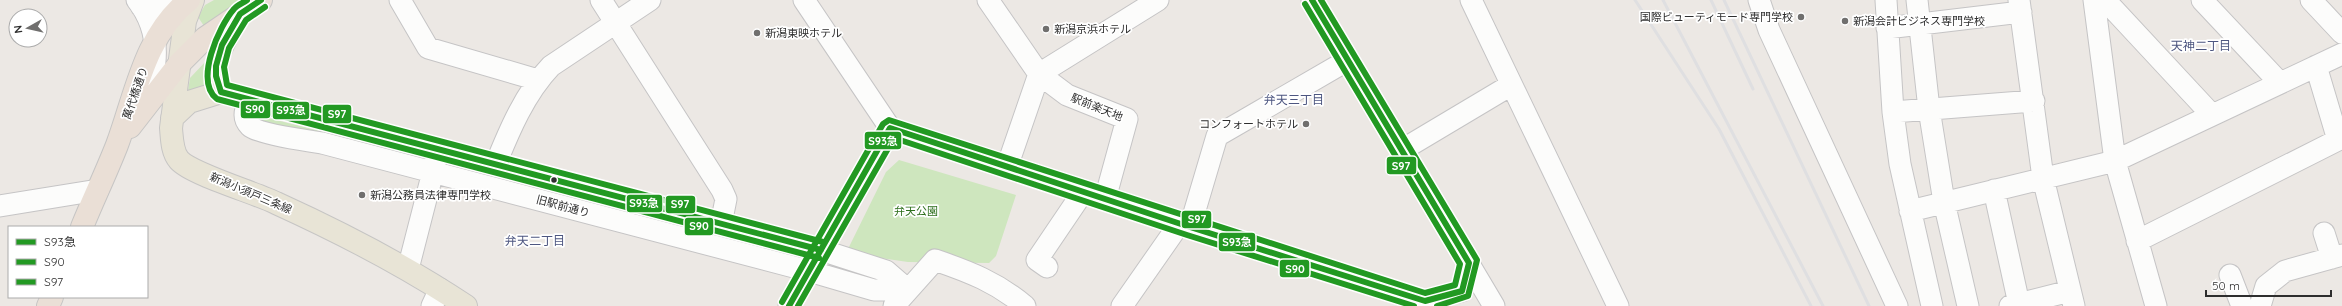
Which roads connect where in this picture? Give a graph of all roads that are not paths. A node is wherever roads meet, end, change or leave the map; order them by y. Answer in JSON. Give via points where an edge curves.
{"nodes":[{"id":1,"x":183,"y":0,"type":"edge"},
{"id":2,"x":189,"y":0,"type":"edge"},
{"id":3,"x":193,"y":0,"type":"edge"},
{"id":4,"x":261,"y":0,"type":"edge"},
{"id":5,"x":400,"y":0,"type":"edge"},
{"id":6,"x":601,"y":0,"type":"edge"},
{"id":7,"x":650,"y":0,"type":"edge"},
{"id":8,"x":804,"y":0,"type":"edge"},
{"id":9,"x":988,"y":0,"type":"edge"},
{"id":10,"x":1312,"y":0,"type":"edge"},
{"id":11,"x":1471,"y":0,"type":"edge"},
{"id":12,"x":1759,"y":0,"type":"edge"},
{"id":13,"x":1886,"y":0,"type":"edge"},
{"id":14,"x":1917,"y":0,"type":"edge"},
{"id":15,"x":2094,"y":0,"type":"edge"},
{"id":16,"x":2105,"y":0,"type":"edge"},
{"id":17,"x":2202,"y":0,"type":"edge"},
{"id":18,"x":2311,"y":0,"type":"edge"},
{"id":19,"x":1150,"y":2,"type":"edge"},
{"id":20,"x":139,"y":3,"type":"edge"},
{"id":21,"x":2020,"y":6,"type":"edge"},
{"id":22,"x":240,"y":14,"type":"junction"},
{"id":23,"x":616,"y":23,"type":"junction"},
{"id":24,"x":1919,"y":25,"type":"junction"},
{"id":25,"x":1887,"y":28,"type":"junction"},
{"id":26,"x":2342,"y":33,"type":"edge"},
{"id":27,"x":155,"y":40,"type":"junction"},
{"id":28,"x":2342,"y":54,"type":"edge"},
{"id":29,"x":1348,"y":60,"type":"junction"},
{"id":30,"x":179,"y":64,"type":"junction"},
{"id":31,"x":2316,"y":66,"type":"junction"},
{"id":32,"x":142,"y":69,"type":"junction"},
{"id":33,"x":1039,"y":74,"type":"junction"},
{"id":34,"x":538,"y":80,"type":"junction"},
{"id":35,"x":2280,"y":83,"type":"junction"},
{"id":36,"x":1511,"y":86,"type":"junction"},
{"id":37,"x":221,"y":92,"type":"junction"},
{"id":38,"x":2034,"y":101,"type":"junction"},
{"id":39,"x":256,"y":102,"type":"junction"},
{"id":40,"x":143,"y":108,"type":"junction"},
{"id":41,"x":1929,"y":109,"type":"junction"},
{"id":42,"x":1893,"y":112,"type":"junction"},
{"id":43,"x":2212,"y":115,"type":"junction"},
{"id":44,"x":172,"y":118,"type":"junction"},
{"id":45,"x":890,"y":128,"type":"junction"},
{"id":46,"x":117,"y":146,"type":"junction"},
{"id":47,"x":1402,"y":150,"type":"junction"},
{"id":48,"x":439,"y":151,"type":"junction"},
{"id":49,"x":2115,"y":161,"type":"junction"},
{"id":50,"x":1007,"y":166,"type":"junction"},
{"id":51,"x":503,"y":168,"type":"junction"},
{"id":52,"x":433,"y":173,"type":"junction"},
{"id":53,"x":2043,"y":178,"type":"junction"},
{"id":54,"x":98,"y":190,"type":"junction"},
{"id":55,"x":1994,"y":190,"type":"junction"},
{"id":56,"x":505,"y":191,"type":"junction"},
{"id":57,"x":1083,"y":192,"type":"junction"},
{"id":58,"x":1105,"y":199,"type":"junction"},
{"id":59,"x":1944,"y":202,"type":"junction"},
{"id":60,"x":0,"y":206,"type":"edge"},
{"id":61,"x":1910,"y":211,"type":"junction"},
{"id":62,"x":721,"y":224,"type":"junction"},
{"id":63,"x":1185,"y":225,"type":"junction"},
{"id":64,"x":82,"y":226,"type":"edge"},
{"id":65,"x":2324,"y":233,"type":"dead end"},
{"id":66,"x":2137,"y":241,"type":"junction"},
{"id":67,"x":821,"y":250,"type":"junction"},
{"id":68,"x":2337,"y":257,"type":"edge"},
{"id":69,"x":1469,"y":263,"type":"junction"},
{"id":70,"x":1047,"y":267,"type":"dead end"},
{"id":71,"x":408,"y":270,"type":"junction"},
{"id":72,"x":809,"y":271,"type":"junction"},
{"id":73,"x":2230,"y":275,"type":"dead end"},
{"id":74,"x":908,"y":290,"type":"junction"},
{"id":75,"x":436,"y":297,"type":"edge"},
{"id":76,"x":2072,"y":298,"type":"edge"},
{"id":77,"x":1397,"y":299,"type":"edge"},
{"id":78,"x":1432,"y":303,"type":"edge"},
{"id":79,"x":2014,"y":305,"type":"edge"},
{"id":80,"x":466,"y":306,"type":"edge"},
{"id":81,"x":789,"y":306,"type":"edge"},
{"id":82,"x":894,"y":306,"type":"edge"},
{"id":83,"x":1025,"y":306,"type":"edge"},
{"id":84,"x":1122,"y":306,"type":"edge"},
{"id":85,"x":1494,"y":306,"type":"edge"},
{"id":86,"x":1618,"y":306,"type":"edge"},
{"id":87,"x":1897,"y":306,"type":"edge"},
{"id":88,"x":1932,"y":306,"type":"edge"},
{"id":89,"x":1968,"y":306,"type":"edge"},
{"id":90,"x":2156,"y":306,"type":"edge"},
{"id":91,"x":2242,"y":306,"type":"edge"},
{"id":92,"x":2260,"y":306,"type":"edge"}],
"edges":[{"from":1,"to":20,"type":"street","via":[[159,7]]},
{"from":2,"to":27,"type":"highway","name":"萬代橋通り","via":[[177,9]]},
{"from":3,"to":30,"type":"main road","name":"新潟小須戸三条線","via":[[186,20]]},
{"from":4,"to":22,"type":"highway","name":"萬代橋通り"},
{"from":5,"to":34,"type":"street","via":[[428,48]]},
{"from":6,"to":23,"type":"street"},
{"from":7,"to":23,"type":"street"},
{"from":8,"to":45,"type":"street"},
{"from":9,"to":33,"type":"street"},
{"from":10,"to":29,"type":"street"},
{"from":11,"to":36,"type":"street"},
{"from":12,"to":87,"type":"street","via":[[1769,30]]},
{"from":13,"to":25,"type":"street"},
{"from":14,"to":24,"type":"street"},
{"from":15,"to":49,"type":"street"},
{"from":16,"to":43,"type":"street"},
{"from":17,"to":35,"type":"street"},
{"from":18,"to":26,"type":"street"},
{"from":19,"to":33,"type":"street"},
{"from":20,"to":27,"type":"street","via":[[152,24]]},
{"from":20,"to":32,"type":"street","via":[[145,35]]},
{"from":21,"to":24,"type":"street"},
{"from":21,"to":38,"type":"street"},
{"from":22,"to":30,"type":"highway","name":"萬代橋通り","via":[[205,38]]},
{"from":22,"to":37,"type":"highway","via":[[218,57],[216,76]]},
{"from":23,"to":34,"type":"street","via":[[551,66]]},
{"from":23,"to":62,"type":"street","via":[[722,190],[726,198]]},
{"from":24,"to":25,"type":"street"},
{"from":24,"to":41,"type":"street"},
{"from":25,"to":42,"type":"street"},
{"from":27,"to":32,"type":"highway","name":"萬代橋通り"},
{"from":27,"to":40,"type":"street","via":[[152,83]]},
{"from":28,"to":31,"type":"street"},
{"from":29,"to":47,"type":"street"},
{"from":29,"to":63,"type":"street","via":[[1217,136]]},
{"from":30,"to":40,"type":"highway","name":"萬代橋通り"},
{"from":30,"to":44,"type":"main road","name":"新潟小須戸三条線"},
{"from":31,"to":35,"type":"street"},
{"from":31,"to":66,"type":"street","via":[[2338,140]]},
{"from":32,"to":46,"type":"highway","name":"萬代橋通り"},
{"from":33,"to":50,"type":"street"},
{"from":33,"to":58,"type":"street","name":"駅前楽天地","via":[[1067,95],[1127,119]]},
{"from":34,"to":51,"type":"street"},
{"from":35,"to":43,"type":"street"},
{"from":36,"to":47,"type":"street"},
{"from":36,"to":86,"type":"street"},
{"from":37,"to":39,"type":"street"},
{"from":37,"to":44,"type":"main road","via":[[189,102]]},
{"from":38,"to":41,"type":"street"},
{"from":38,"to":53,"type":"street"},
{"from":39,"to":48,"type":"street"},
{"from":39,"to":52,"type":"street","name":"旧駅前通り","via":[[246,109],[245,116],[250,126],[256,130],[322,143]]},
{"from":40,"to":46,"type":"highway","name":"萬代橋通り"},
{"from":41,"to":42,"type":"street"},
{"from":41,"to":59,"type":"street"},
{"from":42,"to":61,"type":"street"},
{"from":43,"to":49,"type":"street"},
{"from":44,"to":71,"type":"main road","name":"新潟小須戸三条線","via":[[175,153],[186,166],[274,202]]},
{"from":45,"to":50,"type":"street"},
{"from":45,"to":67,"type":"street"},
{"from":46,"to":54,"type":"highway","name":"萬代橋通り"},
{"from":47,"to":69,"type":"street"},
{"from":48,"to":51,"type":"street"},
{"from":48,"to":52,"type":"street"},
{"from":49,"to":53,"type":"street"},
{"from":49,"to":66,"type":"street"},
{"from":50,"to":57,"type":"street"},
{"from":51,"to":56,"type":"street"},
{"from":51,"to":62,"type":"street"},
{"from":52,"to":56,"type":"street","name":"旧駅前通り"},
{"from":52,"to":71,"type":"street"},
{"from":53,"to":55,"type":"street"},
{"from":53,"to":76,"type":"street"},
{"from":54,"to":60,"type":"street"},
{"from":54,"to":64,"type":"highway","name":"萬代橋通り"},
{"from":55,"to":59,"type":"street"},
{"from":55,"to":79,"type":"street"},
{"from":56,"to":72,"type":"street","name":"旧駅前通り"},
{"from":57,"to":58,"type":"street"},
{"from":57,"to":70,"type":"street","via":[[1037,260]]},
{"from":58,"to":63,"type":"street"},
{"from":59,"to":61,"type":"street"},
{"from":59,"to":89,"type":"street"},
{"from":61,"to":88,"type":"street"},
{"from":62,"to":67,"type":"street"},
{"from":63,"to":77,"type":"street"},
{"from":63,"to":84,"type":"street"},
{"from":65,"to":68,"type":"street"},
{"from":66,"to":90,"type":"street"},
{"from":67,"to":72,"type":"street"},
{"from":67,"to":74,"type":"street","via":[[886,270]]},
{"from":68,"to":92,"type":"street","via":[[2285,271],[2266,286]]},
{"from":69,"to":78,"type":"street","via":[[1462,291]]},
{"from":69,"to":85,"type":"street"},
{"from":71,"to":75,"type":"main road","name":"新潟小須戸三条線"},
{"from":72,"to":74,"type":"street","name":"旧駅前通り","via":[[874,290]]},
{"from":72,"to":81,"type":"street"},
{"from":73,"to":91,"type":"street"},
{"from":74,"to":82,"type":"street"},
{"from":74,"to":83,"type":"street","via":[[935,260],[971,272],[1005,289]]},
{"from":75,"to":80,"type":"main road","name":"新潟小須戸三条線"},
{"from":76,"to":79,"type":"street"},
{"from":77,"to":78,"type":"street"}]}
